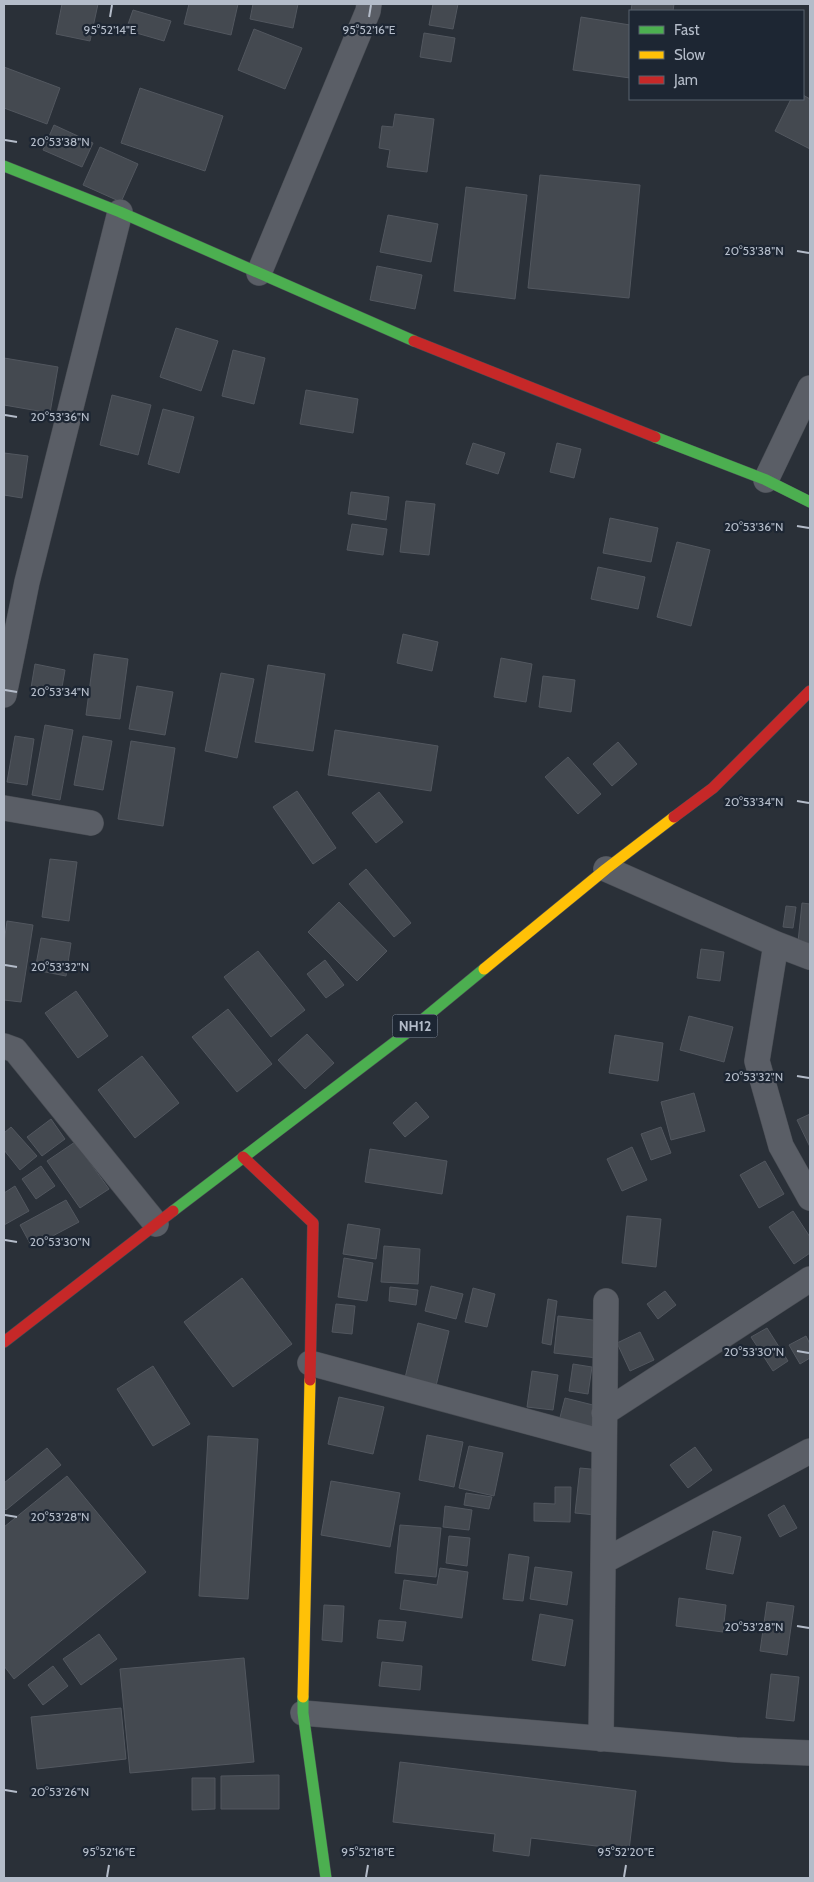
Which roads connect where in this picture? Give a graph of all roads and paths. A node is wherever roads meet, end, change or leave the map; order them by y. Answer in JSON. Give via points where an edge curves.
{"nodes":[{"id":1,"x":369,"y":4,"type":"edge"},
{"id":2,"x":4,"y":166,"type":"edge"},
{"id":3,"x":120,"y":212,"type":"junction"},
{"id":4,"x":259,"y":273,"type":"junction"},
{"id":5,"x":810,"y":388,"type":"edge"},
{"id":6,"x":766,"y":480,"type":"junction"},
{"id":7,"x":810,"y":502,"type":"edge"},
{"id":8,"x":810,"y":692,"type":"edge"},
{"id":9,"x":4,"y":695,"type":"edge"},
{"id":10,"x":4,"y":808,"type":"edge"},
{"id":11,"x":91,"y":823,"type":"dead end"},
{"id":12,"x":606,"y":869,"type":"junction"},
{"id":13,"x":776,"y":944,"type":"junction"},
{"id":14,"x":810,"y":956,"type":"edge"},
{"id":15,"x":4,"y":1046,"type":"edge"},
{"id":16,"x":243,"y":1157,"type":"junction"},
{"id":17,"x":810,"y":1198,"type":"edge"},
{"id":18,"x":156,"y":1224,"type":"junction"},
{"id":19,"x":810,"y":1279,"type":"edge"},
{"id":20,"x":606,"y":1301,"type":"dead end"},
{"id":21,"x":4,"y":1342,"type":"edge"},
{"id":22,"x":310,"y":1363,"type":"junction"},
{"id":23,"x":604,"y":1413,"type":"junction"},
{"id":24,"x":603,"y":1442,"type":"junction"},
{"id":25,"x":810,"y":1451,"type":"edge"},
{"id":26,"x":604,"y":1561,"type":"junction"},
{"id":27,"x":303,"y":1713,"type":"junction"},
{"id":28,"x":601,"y":1739,"type":"junction"},
{"id":29,"x":810,"y":1753,"type":"edge"},
{"id":30,"x":326,"y":1878,"type":"edge"}],
"edges":[{"from":1,"to":4,"type":"street"},
{"from":2,"to":3,"type":"main road"},
{"from":3,"to":4,"type":"main road"},
{"from":3,"to":9,"type":"street","via":[[27,582]]},
{"from":4,"to":6,"type":"main road","via":[[434,350]]},
{"from":5,"to":6,"type":"street"},
{"from":6,"to":7,"type":"main road"},
{"from":8,"to":12,"type":"main road","number":"NH12","via":[[713,788]]},
{"from":10,"to":11,"type":"street"},
{"from":12,"to":13,"type":"street"},
{"from":12,"to":16,"type":"main road","number":"NH12","via":[[404,1035]]},
{"from":13,"to":14,"type":"street"},
{"from":13,"to":17,"type":"street","via":[[757,1061],[781,1146]]},
{"from":15,"to":18,"type":"street","via":[[15,1050]]},
{"from":16,"to":18,"type":"main road","number":"NH12"},
{"from":16,"to":22,"type":"main road","via":[[313,1223]]},
{"from":18,"to":21,"type":"main road","number":"NH12"},
{"from":19,"to":23,"type":"street"},
{"from":20,"to":23,"type":"street"},
{"from":22,"to":24,"type":"street"},
{"from":22,"to":27,"type":"main road"},
{"from":23,"to":24,"type":"street"},
{"from":24,"to":26,"type":"street"},
{"from":25,"to":26,"type":"street"},
{"from":26,"to":28,"type":"street"},
{"from":27,"to":28,"type":"street"},
{"from":27,"to":30,"type":"main road"},
{"from":28,"to":29,"type":"street"}]}
